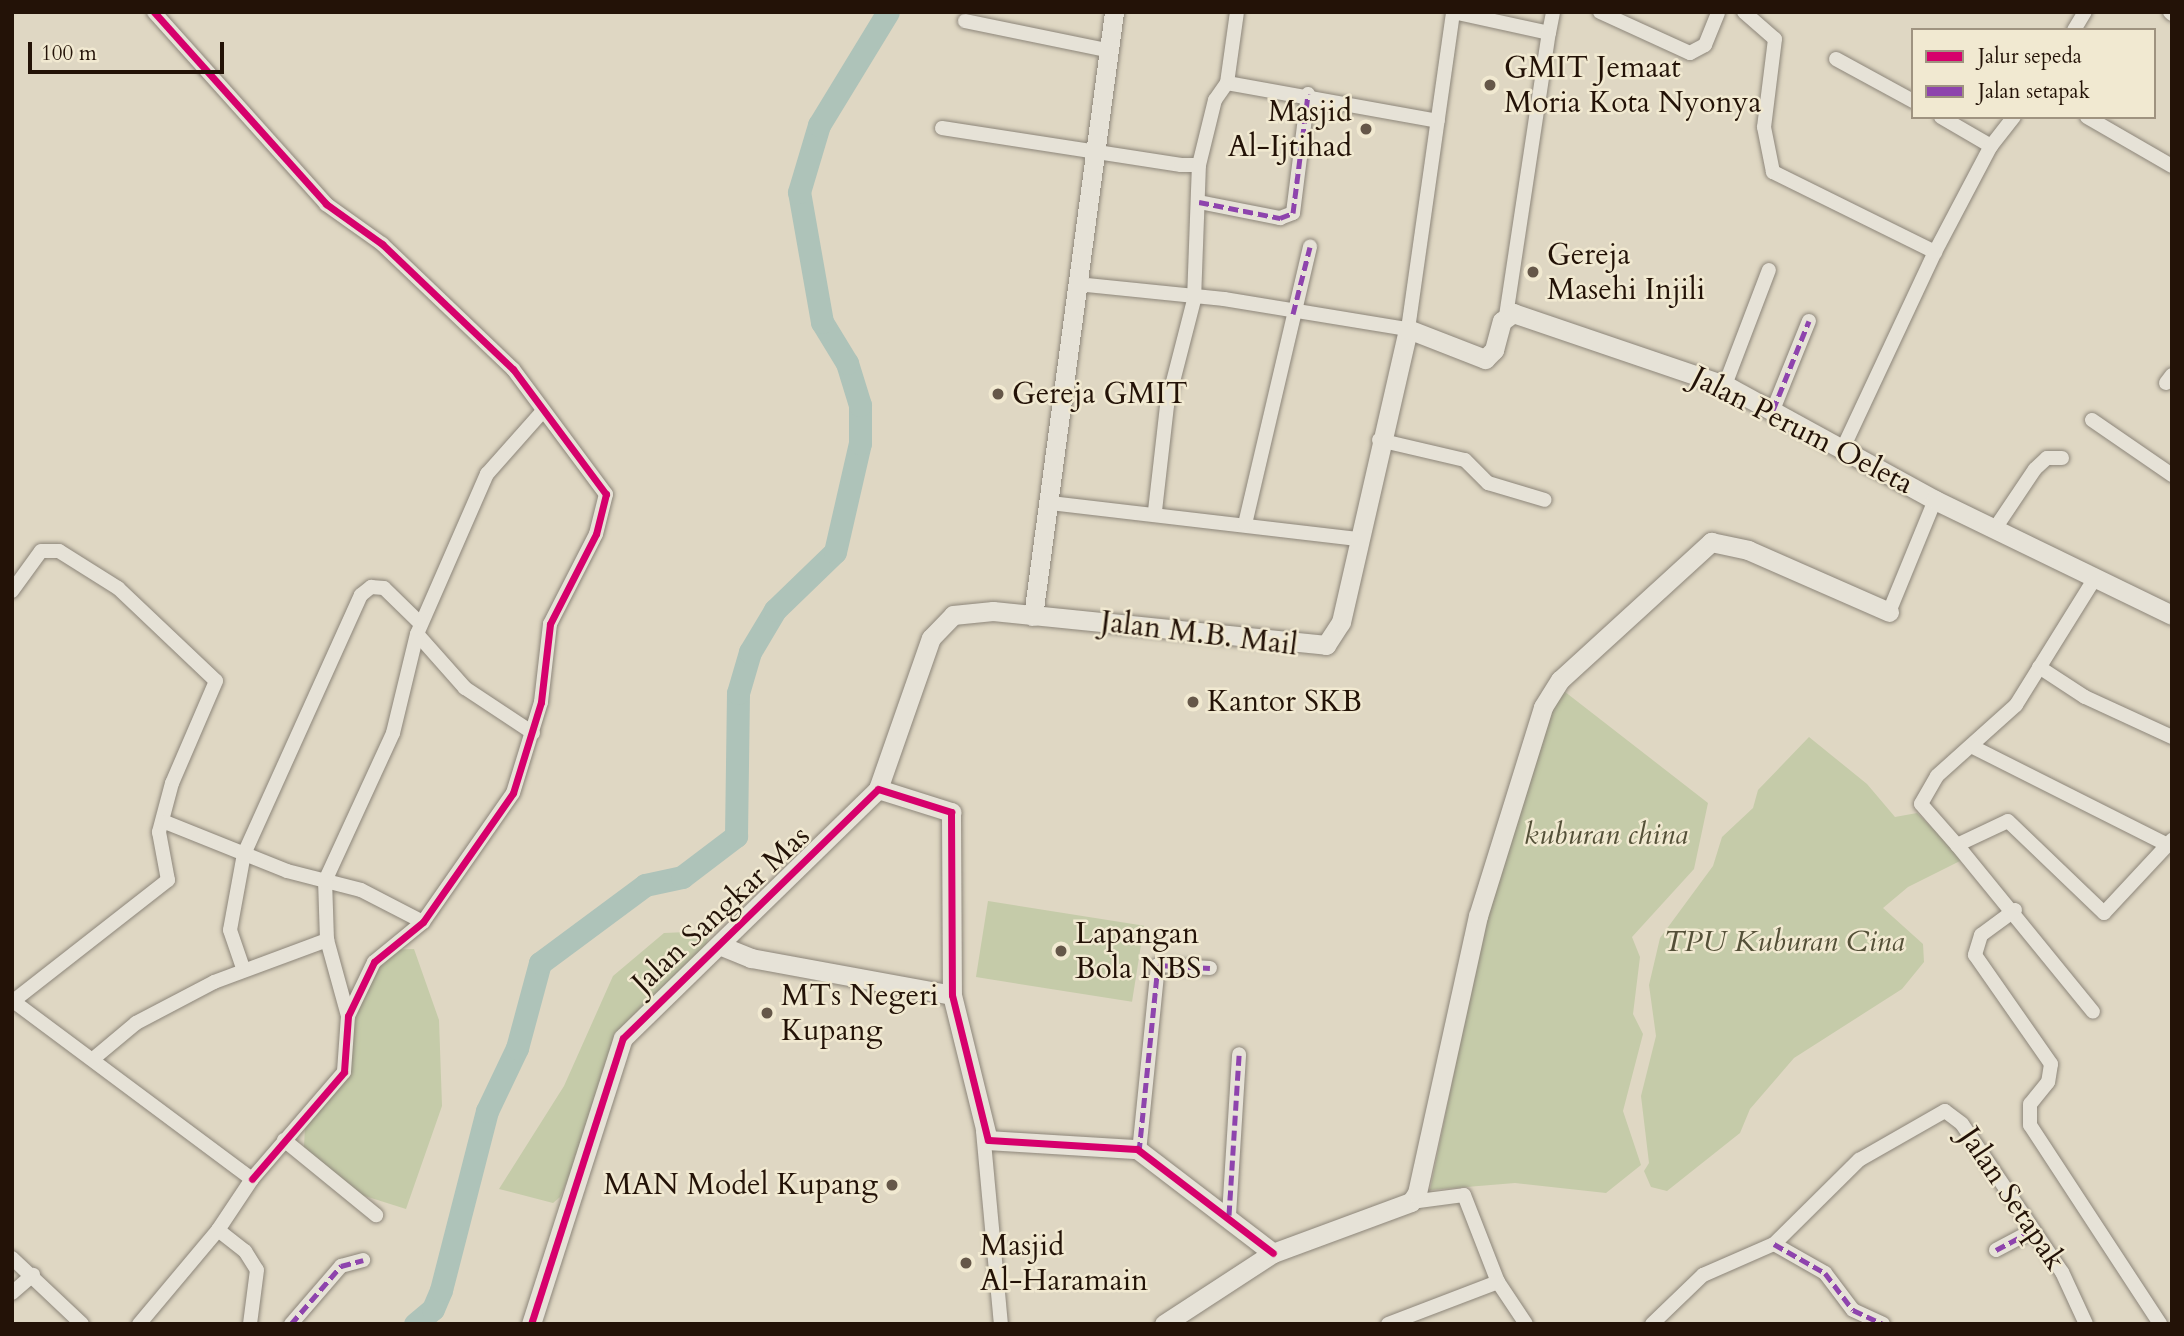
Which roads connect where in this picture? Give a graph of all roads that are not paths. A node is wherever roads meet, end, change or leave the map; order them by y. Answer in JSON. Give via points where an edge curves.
{"nodes":[{"id":1,"x":154,"y":12,"type":"edge"},
{"id":2,"x":1114,"y":12,"type":"edge"},
{"id":3,"x":1237,"y":12,"type":"edge"},
{"id":4,"x":1453,"y":12,"type":"edge"},
{"id":5,"x":1553,"y":12,"type":"edge"},
{"id":6,"x":1600,"y":12,"type":"edge"},
{"id":7,"x":1718,"y":12,"type":"edge"},
{"id":8,"x":1744,"y":12,"type":"edge"},
{"id":9,"x":2085,"y":12,"type":"edge"},
{"id":10,"x":965,"y":21,"type":"dead end"},
{"id":11,"x":2075,"y":28,"type":"edge"},
{"id":12,"x":1549,"y":33,"type":"junction"},
{"id":13,"x":1111,"y":51,"type":"junction"},
{"id":14,"x":1836,"y":59,"type":"dead end"},
{"id":15,"x":1227,"y":83,"type":"junction"},
{"id":16,"x":1308,"y":94,"type":"junction"},
{"id":17,"x":1911,"y":100,"type":"edge"},
{"id":18,"x":1944,"y":119,"type":"edge"},
{"id":19,"x":2012,"y":119,"type":"edge"},
{"id":20,"x":2090,"y":119,"type":"edge"},
{"id":21,"x":1438,"y":121,"type":"junction"},
{"id":22,"x":942,"y":128,"type":"dead end"},
{"id":23,"x":1991,"y":146,"type":"junction"},
{"id":24,"x":1097,"y":155,"type":"junction"},
{"id":25,"x":1199,"y":165,"type":"junction"},
{"id":26,"x":2172,"y":166,"type":"edge"},
{"id":27,"x":1199,"y":202,"type":"junction"},
{"id":28,"x":1310,"y":247,"type":"dead end"},
{"id":29,"x":1935,"y":252,"type":"junction"},
{"id":30,"x":1769,"y":270,"type":"dead end"},
{"id":31,"x":1077,"y":284,"type":"junction"},
{"id":32,"x":1194,"y":300,"type":"junction"},
{"id":33,"x":1293,"y":314,"type":"junction"},
{"id":34,"x":1506,"y":316,"type":"junction"},
{"id":35,"x":1809,"y":321,"type":"dead end"},
{"id":36,"x":1408,"y":329,"type":"junction"},
{"id":37,"x":1725,"y":385,"type":"junction"},
{"id":38,"x":1773,"y":410,"type":"junction"},
{"id":39,"x":542,"y":411,"type":"junction"},
{"id":40,"x":2092,"y":420,"type":"dead end"},
{"id":41,"x":1379,"y":440,"type":"junction"},
{"id":42,"x":1844,"y":446,"type":"junction"},
{"id":43,"x":2062,"y":458,"type":"dead end"},
{"id":44,"x":2172,"y":475,"type":"edge"},
{"id":45,"x":1545,"y":500,"type":"dead end"},
{"id":46,"x":1935,"y":500,"type":"junction"},
{"id":47,"x":1051,"y":503,"type":"junction"},
{"id":48,"x":1155,"y":512,"type":"junction"},
{"id":49,"x":1245,"y":524,"type":"junction"},
{"id":50,"x":1994,"y":530,"type":"junction"},
{"id":51,"x":1357,"y":539,"type":"junction"},
{"id":52,"x":2095,"y":578,"type":"junction"},
{"id":53,"x":12,"y":591,"type":"edge"},
{"id":54,"x":1889,"y":612,"type":"joint"},
{"id":55,"x":2172,"y":615,"type":"edge"},
{"id":56,"x":1033,"y":616,"type":"junction"},
{"id":57,"x":418,"y":628,"type":"junction"},
{"id":58,"x":2039,"y":667,"type":"junction"},
{"id":59,"x":533,"y":733,"type":"junction"},
{"id":60,"x":2172,"y":737,"type":"edge"},
{"id":61,"x":1973,"y":747,"type":"junction"},
{"id":62,"x":878,"y":789,"type":"junction"},
{"id":63,"x":165,"y":822,"type":"junction"},
{"id":64,"x":2170,"y":843,"type":"edge"},
{"id":65,"x":1957,"y":845,"type":"junction"},
{"id":66,"x":244,"y":855,"type":"junction"},
{"id":67,"x":325,"y":881,"type":"junction"},
{"id":68,"x":2015,"y":910,"type":"junction"},
{"id":69,"x":423,"y":922,"type":"junction"},
{"id":70,"x":327,"y":940,"type":"junction"},
{"id":71,"x":719,"y":945,"type":"junction"},
{"id":72,"x":243,"y":968,"type":"junction"},
{"id":73,"x":1210,"y":968,"type":"dead end"},
{"id":74,"x":952,"y":995,"type":"junction"},
{"id":75,"x":13,"y":1002,"type":"edge"},
{"id":76,"x":2093,"y":1012,"type":"dead end"},
{"id":77,"x":348,"y":1016,"type":"junction"},
{"id":78,"x":1239,"y":1054,"type":"dead end"},
{"id":79,"x":93,"y":1059,"type":"junction"},
{"id":80,"x":983,"y":1131,"type":"junction"},
{"id":81,"x":284,"y":1140,"type":"junction"},
{"id":82,"x":1139,"y":1152,"type":"junction"},
{"id":83,"x":251,"y":1179,"type":"junction"},
{"id":84,"x":1411,"y":1202,"type":"junction"},
{"id":85,"x":376,"y":1215,"type":"dead end"},
{"id":86,"x":1229,"y":1215,"type":"junction"},
{"id":87,"x":218,"y":1230,"type":"junction"},
{"id":88,"x":2031,"y":1231,"type":"junction"},
{"id":89,"x":1774,"y":1244,"type":"junction"},
{"id":90,"x":1996,"y":1250,"type":"dead end"},
{"id":91,"x":1273,"y":1253,"type":"junction"},
{"id":92,"x":12,"y":1258,"type":"edge"},
{"id":93,"x":363,"y":1259,"type":"dead end"},
{"id":94,"x":33,"y":1275,"type":"junction"},
{"id":95,"x":1498,"y":1282,"type":"junction"},
{"id":96,"x":12,"y":1293,"type":"edge"},
{"id":97,"x":82,"y":1324,"type":"edge"},
{"id":98,"x":139,"y":1324,"type":"edge"},
{"id":99,"x":250,"y":1324,"type":"edge"},
{"id":100,"x":291,"y":1324,"type":"edge"},
{"id":101,"x":531,"y":1324,"type":"edge"},
{"id":102,"x":1001,"y":1324,"type":"edge"},
{"id":103,"x":1164,"y":1324,"type":"edge"},
{"id":104,"x":1388,"y":1324,"type":"edge"},
{"id":105,"x":1526,"y":1324,"type":"edge"},
{"id":106,"x":1652,"y":1324,"type":"edge"},
{"id":107,"x":1883,"y":1324,"type":"edge"},
{"id":108,"x":2086,"y":1324,"type":"edge"},
{"id":109,"x":2160,"y":1324,"type":"edge"}],
"edges":[{"from":1,"to":39,"type":"street","via":[[326,204],[382,243],[464,319]]},
{"from":2,"to":13,"type":"street"},
{"from":3,"to":15,"type":"street"},
{"from":4,"to":12,"type":"street","name":"Jalan M.B. Mail"},
{"from":4,"to":21,"type":"street","name":"Jalan M.B. Mail"},
{"from":5,"to":12,"type":"street"},
{"from":6,"to":7,"type":"street","via":[[1690,53],[1705,45]]},
{"from":8,"to":29,"type":"street","via":[[1774,39],[1764,127],[1773,173]]},
{"from":9,"to":11,"type":"street"},
{"from":10,"to":13,"type":"street"},
{"from":12,"to":34,"type":"street"},
{"from":13,"to":24,"type":"street"},
{"from":14,"to":17,"type":"street"},
{"from":15,"to":16,"type":"street"},
{"from":15,"to":25,"type":"street","via":[[1215,100]]},
{"from":16,"to":21,"type":"street"},
{"from":16,"to":27,"type":"street","via":[[1293,213],[1280,218]]},
{"from":18,"to":23,"type":"street"},
{"from":19,"to":23,"type":"street"},
{"from":20,"to":26,"type":"street"},
{"from":21,"to":36,"type":"street","name":"Jalan M.B. Mail"},
{"from":22,"to":24,"type":"street"},
{"from":23,"to":29,"type":"street"},
{"from":24,"to":25,"type":"street"},
{"from":24,"to":31,"type":"street"},
{"from":25,"to":27,"type":"street"},
{"from":27,"to":32,"type":"street"},
{"from":28,"to":33,"type":"street"},
{"from":29,"to":42,"type":"street"},
{"from":30,"to":37,"type":"street"},
{"from":31,"to":32,"type":"street"},
{"from":31,"to":47,"type":"street"},
{"from":32,"to":33,"type":"street","via":[[1224,299]]},
{"from":32,"to":48,"type":"street","via":[[1167,405]]},
{"from":33,"to":36,"type":"street"},
{"from":33,"to":49,"type":"street"},
{"from":34,"to":36,"type":"street","via":[[1485,359]]},
{"from":34,"to":37,"type":"street","name":"Jalan Perum Oeleta","via":[[1528,316]]},
{"from":35,"to":38,"type":"street"},
{"from":36,"to":41,"type":"street","name":"Jalan M.B. Mail"},
{"from":37,"to":38,"type":"street","name":"Jalan Perum Oeleta"},
{"from":38,"to":42,"type":"street","name":"Jalan Perum Oeleta"},
{"from":39,"to":57,"type":"street","via":[[487,474]]},
{"from":39,"to":59,"type":"street","via":[[601,481],[606,501],[550,624]]},
{"from":40,"to":44,"type":"street"},
{"from":41,"to":45,"type":"street","via":[[1465,460],[1488,483]]},
{"from":41,"to":51,"type":"street","name":"Jalan M.B. Mail"},
{"from":42,"to":46,"type":"street","name":"Jalan Perum Oeleta"},
{"from":43,"to":50,"type":"street","via":[[2047,458],[2035,469]]},
{"from":46,"to":50,"type":"street","name":"Jalan Perum Oeleta"},
{"from":46,"to":54,"type":"street"},
{"from":47,"to":48,"type":"street"},
{"from":47,"to":56,"type":"street"},
{"from":48,"to":49,"type":"street"},
{"from":49,"to":51,"type":"street"},
{"from":50,"to":52,"type":"street","name":"Jalan Perum Oeleta"},
{"from":51,"to":56,"type":"street","name":"Jalan M.B. Mail","via":[[1340,622],[1321,647]]},
{"from":52,"to":55,"type":"street","name":"Jalan Perum Oeleta"},
{"from":52,"to":58,"type":"street"},
{"from":53,"to":63,"type":"street","via":[[41,551],[59,551],[105,578],[212,672],[215,689],[172,783]]},
{"from":54,"to":84,"type":"street","via":[[1748,550],[1711,542],[1560,680],[1543,707],[1478,916]]},
{"from":56,"to":62,"type":"street","via":[[968,611],[938,626]]},
{"from":57,"to":59,"type":"street","via":[[465,688]]},
{"from":57,"to":66,"type":"street","via":[[384,589],[363,591]]},
{"from":57,"to":67,"type":"street","via":[[393,733]]},
{"from":58,"to":60,"type":"street","via":[[2085,697]]},
{"from":58,"to":61,"type":"street","via":[[2016,705]]},
{"from":59,"to":69,"type":"street","via":[[498,819]]},
{"from":61,"to":64,"type":"street"},
{"from":61,"to":65,"type":"street","via":[[1937,776],[1921,804]]},
{"from":62,"to":71,"type":"street","name":"Jalan Sangkar Mas"},
{"from":62,"to":74,"type":"street","via":[[951,812]]},
{"from":63,"to":66,"type":"street"},
{"from":63,"to":75,"type":"street","via":[[159,844],[168,880]]},
{"from":64,"to":65,"type":"street","via":[[2104,913],[2008,821]]},
{"from":65,"to":68,"type":"street"},
{"from":66,"to":67,"type":"street"},
{"from":66,"to":72,"type":"street","via":[[230,930]]},
{"from":67,"to":69,"type":"street","via":[[360,890]]},
{"from":67,"to":70,"type":"street"},
{"from":68,"to":76,"type":"street"},
{"from":68,"to":109,"type":"street","via":[[1981,935],[1975,955],[2051,1064],[2048,1082],[2030,1104],[2031,1125]]},
{"from":69,"to":77,"type":"street","via":[[374,962]]},
{"from":70,"to":72,"type":"street"},
{"from":70,"to":77,"type":"street"},
{"from":71,"to":74,"type":"street","name":"Jalan Sangkar Mas","via":[[763,960]]},
{"from":71,"to":101,"type":"street","name":"Jalan Sangkar Mas","via":[[622,1038]]},
{"from":72,"to":79,"type":"street","via":[[136,1023]]},
{"from":73,"to":82,"type":"street","via":[[1158,965]]},
{"from":74,"to":80,"type":"street","via":[[969,1045]]},
{"from":75,"to":79,"type":"street"},
{"from":77,"to":81,"type":"street","via":[[344,1072]]},
{"from":78,"to":86,"type":"street"},
{"from":79,"to":83,"type":"street"},
{"from":80,"to":82,"type":"street","via":[[997,1144]]},
{"from":80,"to":102,"type":"street"},
{"from":81,"to":83,"type":"street"},
{"from":81,"to":85,"type":"street"},
{"from":82,"to":86,"type":"street"},
{"from":83,"to":87,"type":"street"},
{"from":84,"to":91,"type":"street"},
{"from":84,"to":95,"type":"street","via":[[1464,1195]]},
{"from":86,"to":91,"type":"street"},
{"from":87,"to":98,"type":"street"},
{"from":87,"to":99,"type":"street","via":[[245,1251],[257,1270]]},
{"from":88,"to":89,"type":"street","name":"Jalan Setapak","via":[[1962,1124],[1945,1111],[1859,1160]]},
{"from":88,"to":90,"type":"street"},
{"from":88,"to":108,"type":"street","name":"Jalan Setapak","via":[[2062,1272]]},
{"from":89,"to":106,"type":"street","name":"Jalan Setapak","via":[[1703,1275]]},
{"from":89,"to":107,"type":"street","via":[[1825,1273],[1853,1310]]},
{"from":91,"to":103,"type":"street"},
{"from":92,"to":94,"type":"street"},
{"from":93,"to":100,"type":"street","via":[[341,1266]]},
{"from":94,"to":96,"type":"street"},
{"from":94,"to":97,"type":"street"},
{"from":95,"to":104,"type":"street","via":[[1471,1287]]},
{"from":95,"to":105,"type":"street"}]}
